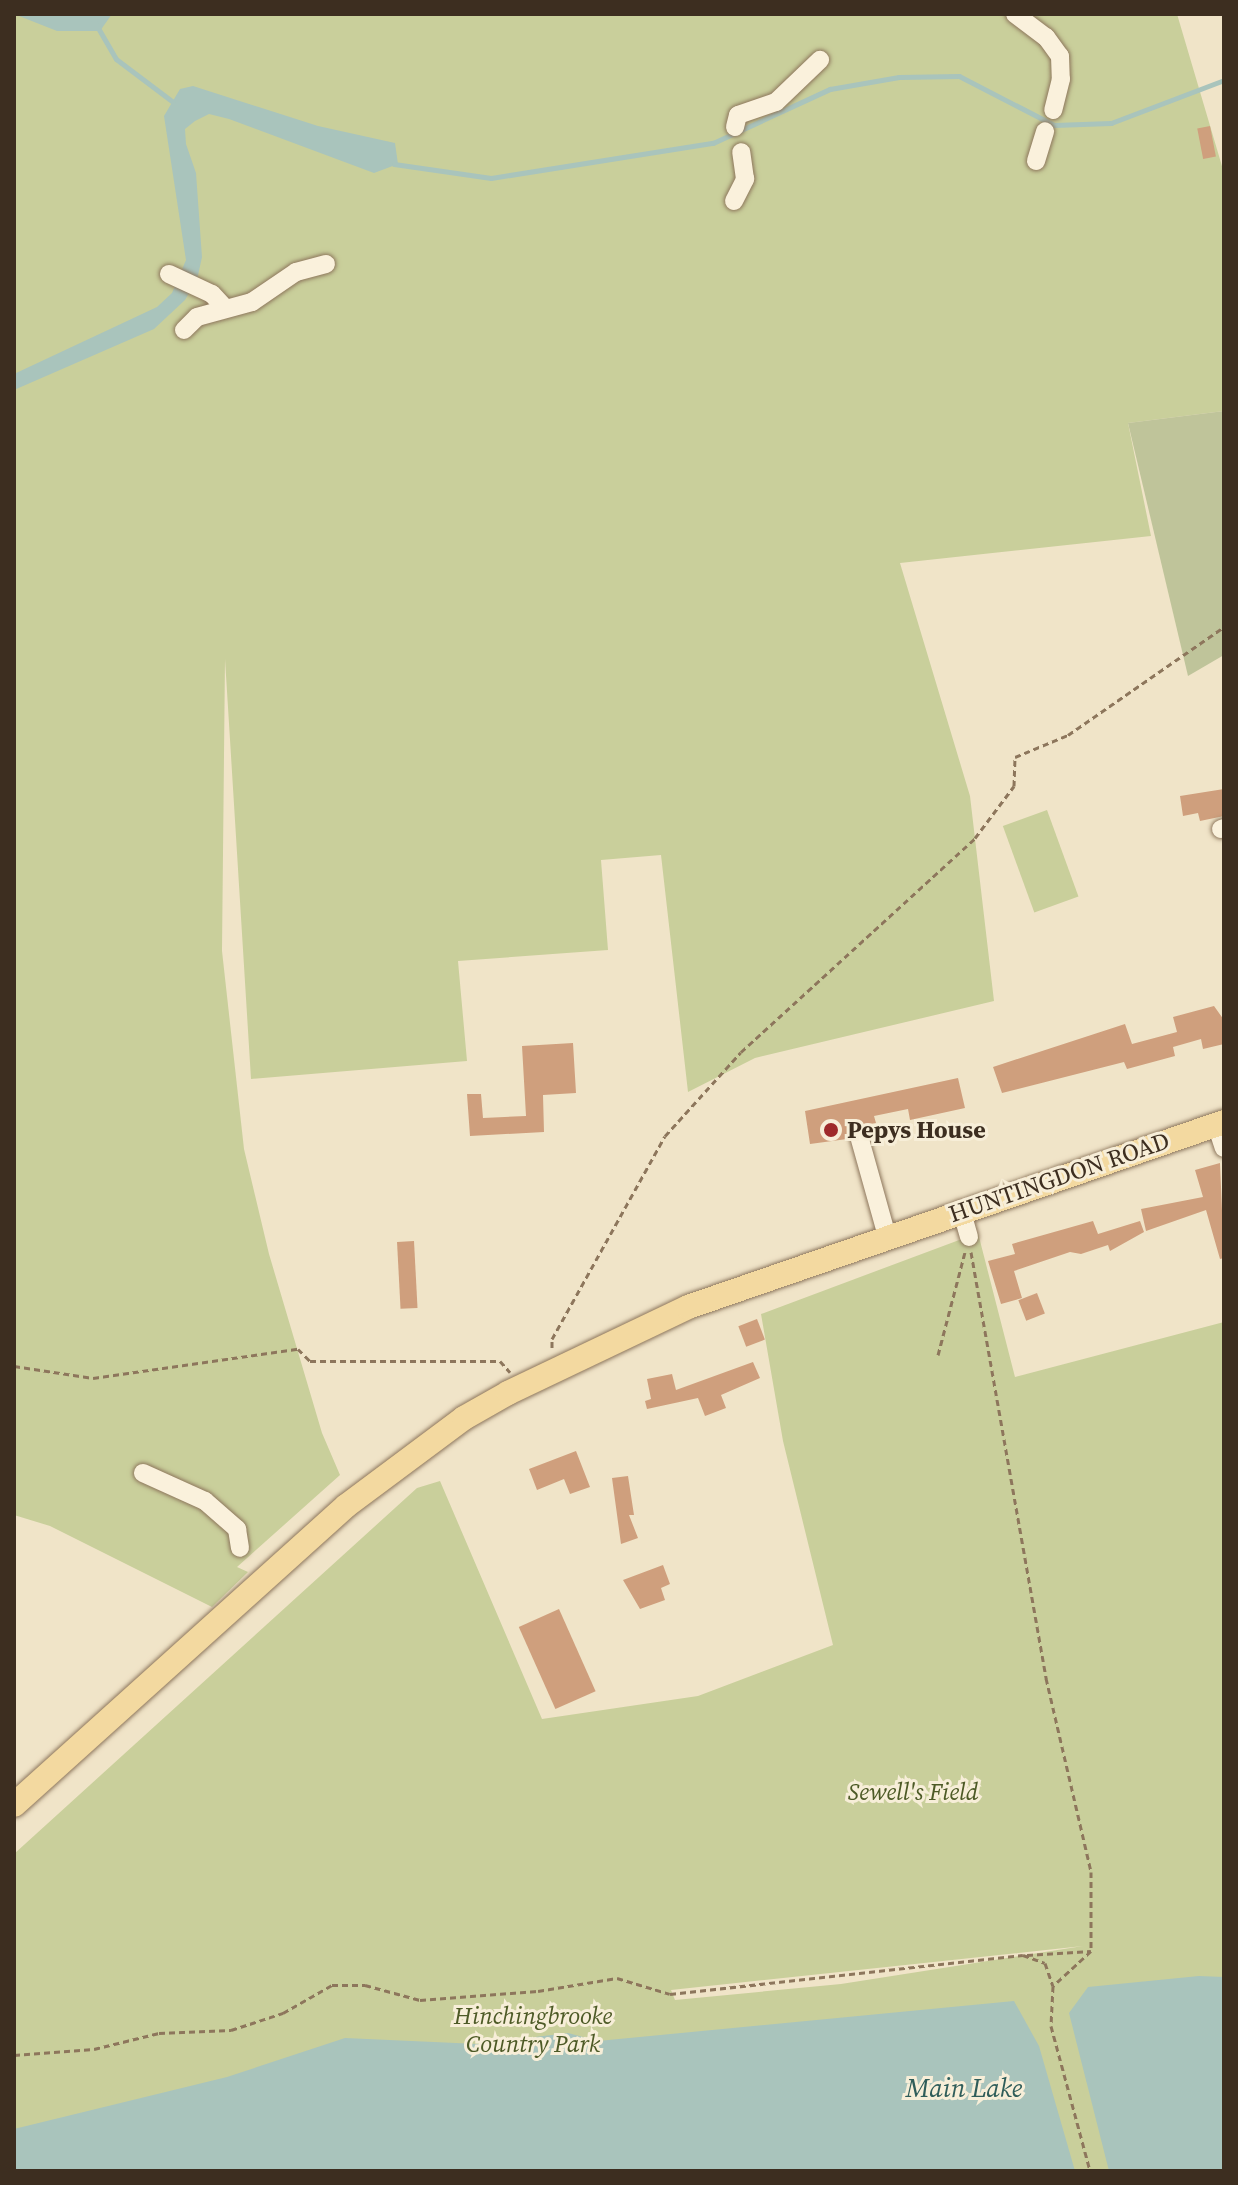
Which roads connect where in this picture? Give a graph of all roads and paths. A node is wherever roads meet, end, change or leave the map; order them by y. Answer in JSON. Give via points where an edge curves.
{"nodes":[{"id":1,"x":1015,"y":14,"type":"edge"},
{"id":2,"x":820,"y":60,"type":"dead end"},
{"id":3,"x":1053,"y":110,"type":"dead end"},
{"id":4,"x":735,"y":127,"type":"dead end"},
{"id":5,"x":1045,"y":131,"type":"dead end"},
{"id":6,"x":741,"y":152,"type":"dead end"},
{"id":7,"x":1036,"y":161,"type":"dead end"},
{"id":8,"x":734,"y":201,"type":"dead end"},
{"id":9,"x":326,"y":264,"type":"dead end"},
{"id":10,"x":169,"y":274,"type":"dead end"},
{"id":11,"x":225,"y":308,"type":"junction"},
{"id":12,"x":184,"y":330,"type":"dead end"},
{"id":13,"x":1224,"y":627,"type":"edge"},
{"id":14,"x":1220,"y":1123,"type":"edge"},
{"id":15,"x":859,"y":1136,"type":"dead end"},
{"id":16,"x":1224,"y":1148,"type":"edge"},
{"id":17,"x":961,"y":1209,"type":"junction"},
{"id":18,"x":891,"y":1234,"type":"junction"},
{"id":19,"x":968,"y":1241,"type":"junction"},
{"id":20,"x":938,"y":1355,"type":"dead end"},
{"id":21,"x":14,"y":1366,"type":"edge"},
{"id":22,"x":553,"y":1368,"type":"junction"},
{"id":23,"x":510,"y":1371,"type":"dead end"},
{"id":24,"x":143,"y":1473,"type":"dead end"},
{"id":25,"x":240,"y":1548,"type":"dead end"},
{"id":26,"x":14,"y":1805,"type":"edge"},
{"id":27,"x":1091,"y":1951,"type":"junction"},
{"id":28,"x":1023,"y":1955,"type":"junction"},
{"id":29,"x":1053,"y":1986,"type":"junction"},
{"id":30,"x":14,"y":2055,"type":"edge"},
{"id":31,"x":1090,"y":2171,"type":"edge"}],
"edges":[{"from":1,"to":3,"type":"street","via":[[1046,37],[1060,56]]},
{"from":2,"to":4,"type":"street","via":[[776,102],[738,115]]},
{"from":5,"to":7,"type":"street"},
{"from":6,"to":8,"type":"street","via":[[745,179]]},
{"from":9,"to":11,"type":"street","via":[[296,272],[252,302]]},
{"from":10,"to":11,"type":"street","via":[[203,289]]},
{"from":11,"to":12,"type":"street","via":[[197,317]]},
{"from":13,"to":22,"type":"path","via":[[1068,735],[1015,757],[1014,786],[975,838],[741,1052],[675,1125],[552,1339]]},
{"from":14,"to":16,"type":"street"},
{"from":14,"to":17,"type":"main road","name":"HUNTINGDON ROAD"},
{"from":15,"to":18,"type":"street"},
{"from":17,"to":18,"type":"main road","name":"HUNTINGDON ROAD"},
{"from":17,"to":19,"type":"street"},
{"from":18,"to":22,"type":"main road","name":"HUNTINGDON ROAD","via":[[688,1307]]},
{"from":19,"to":20,"type":"path"},
{"from":19,"to":27,"type":"path","via":[[1046,1678],[1091,1872]]},
{"from":21,"to":23,"type":"path","via":[[93,1378],[298,1349],[310,1361],[500,1361]]},
{"from":22,"to":26,"type":"main road","name":"HUNTINGDON ROAD","via":[[464,1418],[346,1506]]},
{"from":24,"to":25,"type":"street","via":[[205,1501],[237,1529]]},
{"from":27,"to":28,"type":"path"},
{"from":27,"to":29,"type":"path"},
{"from":28,"to":29,"type":"path","via":[[1045,1963]]},
{"from":28,"to":30,"type":"path","via":[[670,1994],[617,1978],[538,1991],[420,2000],[365,1985],[332,1985],[283,2013],[231,2030],[159,2033],[94,2049]]},
{"from":29,"to":31,"type":"path","via":[[1051,2026]]}]}
